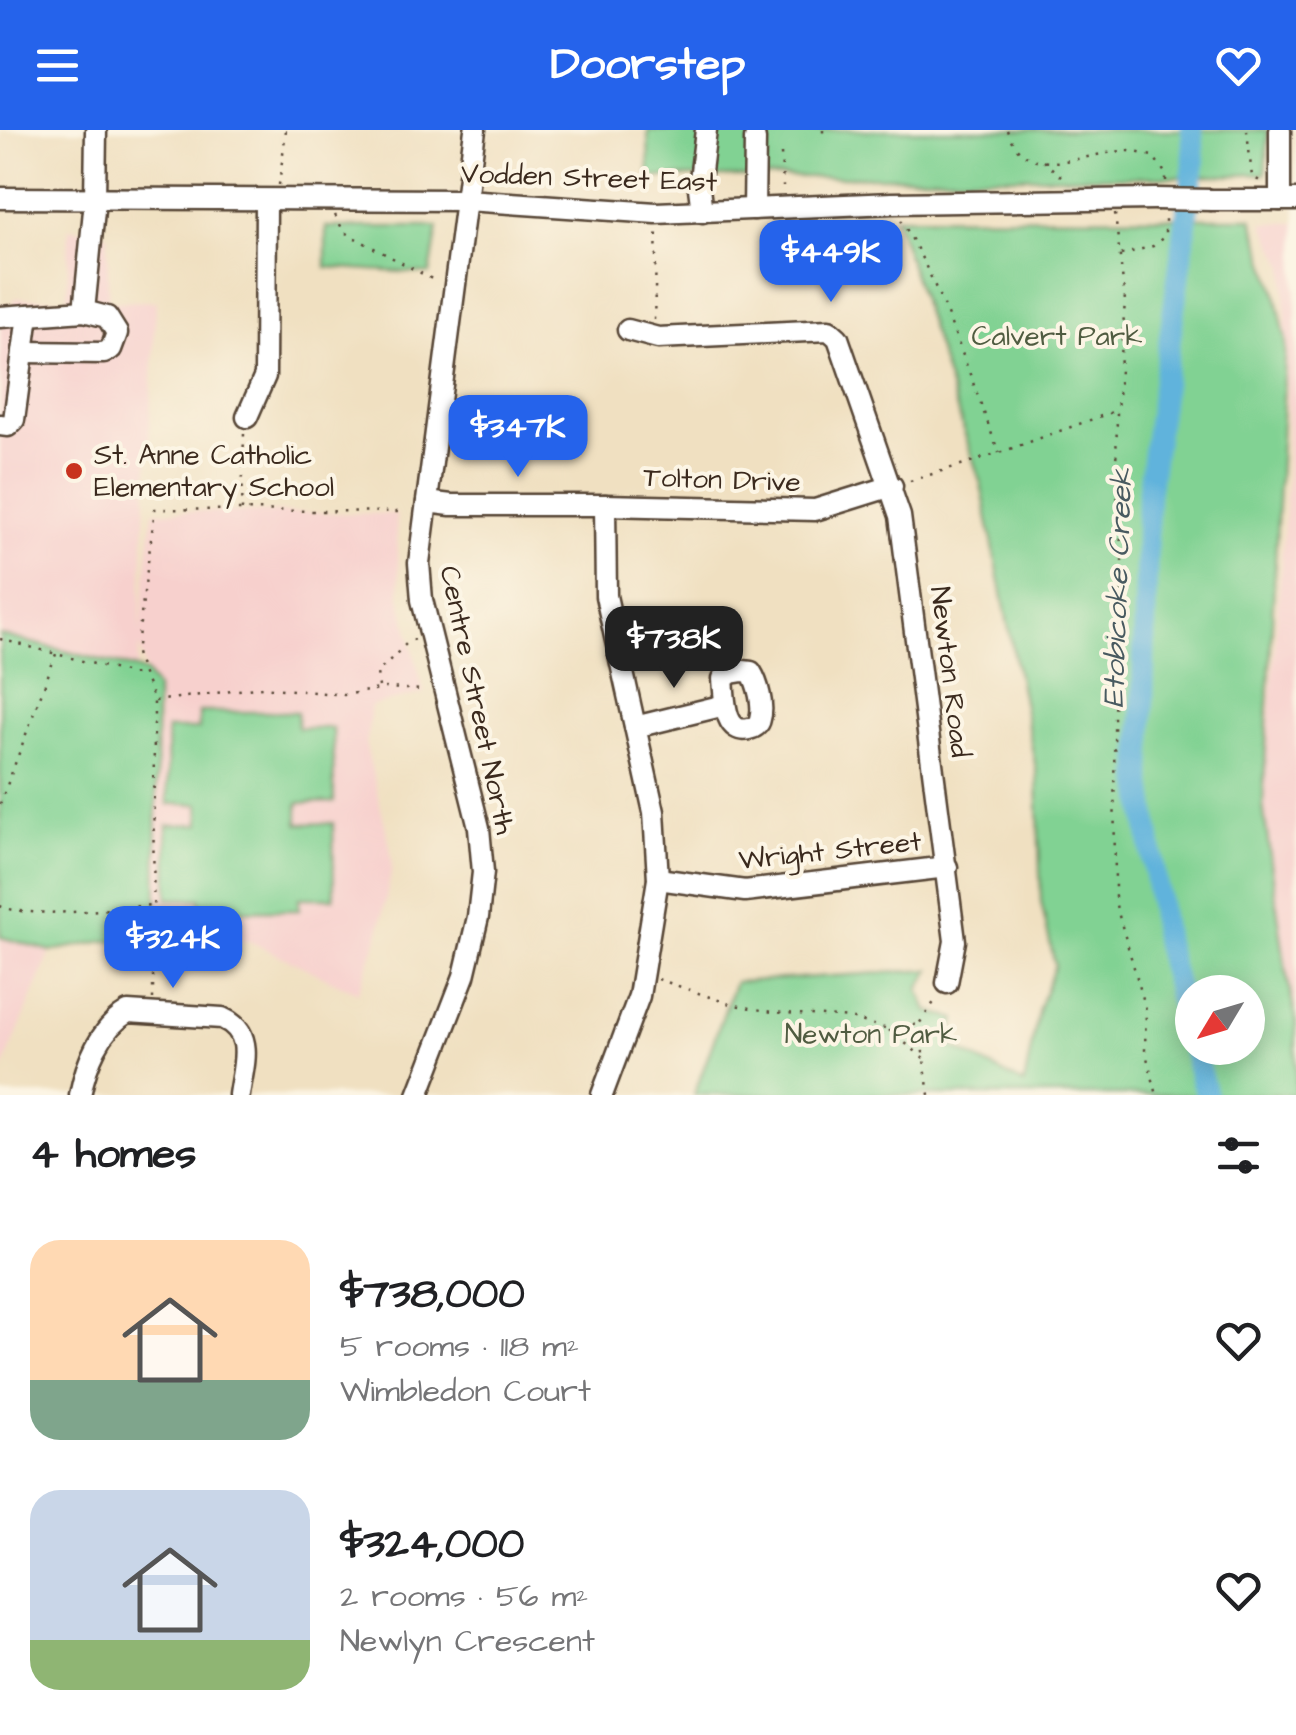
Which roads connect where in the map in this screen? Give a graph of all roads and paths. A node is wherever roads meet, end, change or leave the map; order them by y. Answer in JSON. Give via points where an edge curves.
{"nodes":[{"id":1,"x":96,"y":130,"type":"edge"},
{"id":2,"x":286,"y":130,"type":"edge"},
{"id":3,"x":474,"y":130,"type":"edge"},
{"id":4,"x":706,"y":130,"type":"edge"},
{"id":5,"x":1007,"y":130,"type":"edge"},
{"id":6,"x":1247,"y":130,"type":"edge"},
{"id":7,"x":1280,"y":130,"type":"edge"},
{"id":8,"x":756,"y":140,"type":"dead end"},
{"id":9,"x":782,"y":154,"type":"dead end"},
{"id":10,"x":1042,"y":160,"type":"junction"},
{"id":11,"x":1166,"y":174,"type":"dead end"},
{"id":12,"x":1260,"y":180,"type":"dead end"},
{"id":13,"x":782,"y":187,"type":"dead end"},
{"id":14,"x":0,"y":198,"type":"edge"},
{"id":15,"x":1114,"y":198,"type":"junction"},
{"id":16,"x":1071,"y":199,"type":"junction"},
{"id":17,"x":95,"y":200,"type":"junction"},
{"id":18,"x":466,"y":200,"type":"junction"},
{"id":19,"x":1288,"y":200,"type":"edge"},
{"id":20,"x":271,"y":201,"type":"junction"},
{"id":21,"x":334,"y":201,"type":"junction"},
{"id":22,"x":892,"y":203,"type":"junction"},
{"id":23,"x":754,"y":209,"type":"junction"},
{"id":24,"x":702,"y":212,"type":"junction"},
{"id":25,"x":656,"y":214,"type":"junction"},
{"id":26,"x":1165,"y":236,"type":"dead end"},
{"id":27,"x":1120,"y":255,"type":"junction"},
{"id":28,"x":432,"y":279,"type":"dead end"},
{"id":29,"x":84,"y":310,"type":"junction"},
{"id":30,"x":28,"y":315,"type":"junction"},
{"id":31,"x":0,"y":319,"type":"edge"},
{"id":32,"x":628,"y":330,"type":"dead end"},
{"id":33,"x":653,"y":336,"type":"junction"},
{"id":34,"x":23,"y":352,"type":"junction"},
{"id":35,"x":1116,"y":411,"type":"junction"},
{"id":36,"x":246,"y":417,"type":"joint"},
{"id":37,"x":0,"y":425,"type":"edge"},
{"id":38,"x":999,"y":454,"type":"junction"},
{"id":39,"x":892,"y":486,"type":"junction"},
{"id":40,"x":427,"y":502,"type":"junction"},
{"id":41,"x":605,"y":505,"type":"junction"},
{"id":42,"x":242,"y":512,"type":"junction"},
{"id":43,"x":399,"y":512,"type":"dead end"},
{"id":44,"x":431,"y":634,"type":"junction"},
{"id":45,"x":0,"y":639,"type":"edge"},
{"id":46,"x":56,"y":654,"type":"junction"},
{"id":47,"x":141,"y":676,"type":"junction"},
{"id":48,"x":379,"y":689,"type":"junction"},
{"id":49,"x":444,"y":691,"type":"junction"},
{"id":50,"x":154,"y":701,"type":"junction"},
{"id":51,"x":726,"y":704,"type":"dead end"},
{"id":52,"x":635,"y":727,"type":"junction"},
{"id":53,"x":0,"y":804,"type":"edge"},
{"id":54,"x":947,"y":867,"type":"junction"},
{"id":55,"x":658,"y":879,"type":"junction"},
{"id":56,"x":0,"y":906,"type":"edge"},
{"id":57,"x":153,"y":906,"type":"junction"},
{"id":58,"x":643,"y":974,"type":"junction"},
{"id":59,"x":947,"y":983,"type":"joint"},
{"id":60,"x":152,"y":1015,"type":"junction"},
{"id":61,"x":920,"y":1024,"type":"junction"},
{"id":62,"x":888,"y":1029,"type":"junction"},
{"id":63,"x":924,"y":1059,"type":"junction"},
{"id":64,"x":80,"y":1095,"type":"edge"},
{"id":65,"x":239,"y":1095,"type":"edge"},
{"id":66,"x":418,"y":1095,"type":"edge"},
{"id":67,"x":602,"y":1095,"type":"edge"},
{"id":68,"x":929,"y":1095,"type":"edge"},
{"id":69,"x":1157,"y":1095,"type":"edge"}],
"edges":[{"from":1,"to":17,"type":"street"},
{"from":2,"to":20,"type":"path"},
{"from":3,"to":18,"type":"street","name":"Centre Street North"},
{"from":4,"to":24,"type":"street"},
{"from":5,"to":10,"type":"path","via":[[1013,148]]},
{"from":6,"to":12,"type":"path","via":[[1252,176]]},
{"from":7,"to":19,"type":"street"},
{"from":8,"to":23,"type":"street"},
{"from":9,"to":13,"type":"path"},
{"from":10,"to":11,"type":"path","via":[[1128,151],[1153,156]]},
{"from":10,"to":16,"type":"path","via":[[1070,185]]},
{"from":14,"to":17,"type":"street","name":"Vodden Street East"},
{"from":15,"to":16,"type":"street","name":"Vodden Street East"},
{"from":15,"to":19,"type":"street","name":"Vodden Street East","bridge":true},
{"from":15,"to":27,"type":"path"},
{"from":16,"to":22,"type":"street","name":"Vodden Street East"},
{"from":17,"to":20,"type":"street","name":"Vodden Street East"},
{"from":17,"to":29,"type":"street"},
{"from":18,"to":21,"type":"street","name":"Vodden Street East"},
{"from":18,"to":25,"type":"street","name":"Vodden Street East"},
{"from":18,"to":40,"type":"street","name":"Centre Street North"},
{"from":20,"to":21,"type":"street","name":"Vodden Street East"},
{"from":20,"to":36,"type":"street","via":[[264,376]]},
{"from":21,"to":28,"type":"path","via":[[344,232]]},
{"from":22,"to":23,"type":"street","name":"Vodden Street East"},
{"from":22,"to":38,"type":"path","via":[[924,263]]},
{"from":23,"to":24,"type":"street","name":"Vodden Street East"},
{"from":24,"to":25,"type":"street","name":"Vodden Street East"},
{"from":25,"to":33,"type":"path"},
{"from":26,"to":27,"type":"path"},
{"from":27,"to":35,"type":"path","via":[[1125,302]]},
{"from":29,"to":30,"type":"street"},
{"from":29,"to":34,"type":"street","via":[[113,324],[116,333],[104,354]]},
{"from":30,"to":31,"type":"street"},
{"from":30,"to":34,"type":"street"},
{"from":32,"to":33,"type":"street"},
{"from":33,"to":39,"type":"street","name":"Newton Road","via":[[829,330],[838,338]]},
{"from":34,"to":37,"type":"street","via":[[14,420]]},
{"from":35,"to":38,"type":"path"},
{"from":35,"to":69,"type":"path","via":[[1122,561],[1115,902],[1146,1009],[1144,1050]]},
{"from":36,"to":42,"type":"path"},
{"from":38,"to":39,"type":"path"},
{"from":39,"to":41,"type":"street","name":"Tolton Drive","via":[[815,510]]},
{"from":39,"to":54,"type":"street","name":"Newton Road"},
{"from":40,"to":41,"type":"street","name":"Tolton Drive"},
{"from":40,"to":44,"type":"street","name":"Centre Street North","via":[[418,563]]},
{"from":41,"to":52,"type":"street","via":[[606,596]]},
{"from":42,"to":43,"type":"path"},
{"from":42,"to":47,"type":"path","via":[[155,509],[137,632]]},
{"from":44,"to":48,"type":"path","via":[[409,642],[376,674]]},
{"from":44,"to":49,"type":"street","name":"Centre Street North"},
{"from":45,"to":46,"type":"path"},
{"from":46,"to":47,"type":"path"},
{"from":46,"to":53,"type":"path"},
{"from":47,"to":50,"type":"path"},
{"from":48,"to":49,"type":"path"},
{"from":48,"to":50,"type":"path","via":[[344,695],[262,687]]},
{"from":49,"to":66,"type":"street","name":"Centre Street North","via":[[479,828],[482,872],[464,976]]},
{"from":50,"to":57,"type":"path"},
{"from":51,"to":52,"type":"street"},
{"from":52,"to":55,"type":"street","via":[[654,812]]},
{"from":54,"to":55,"type":"street","name":"Wright Street","via":[[745,891]]},
{"from":54,"to":59,"type":"street","name":"Newton Road","via":[[955,941]]},
{"from":55,"to":58,"type":"street"},
{"from":56,"to":57,"type":"path"},
{"from":57,"to":60,"type":"path"},
{"from":58,"to":62,"type":"path","via":[[730,1004]]},
{"from":58,"to":67,"type":"street"},
{"from":59,"to":61,"type":"path"},
{"from":60,"to":64,"type":"street","via":[[128,1012],[102,1033]]},
{"from":60,"to":65,"type":"street","via":[[236,1024],[244,1038]]},
{"from":61,"to":62,"type":"path"},
{"from":61,"to":63,"type":"path"},
{"from":62,"to":63,"type":"path"},
{"from":63,"to":68,"type":"path"}]}
